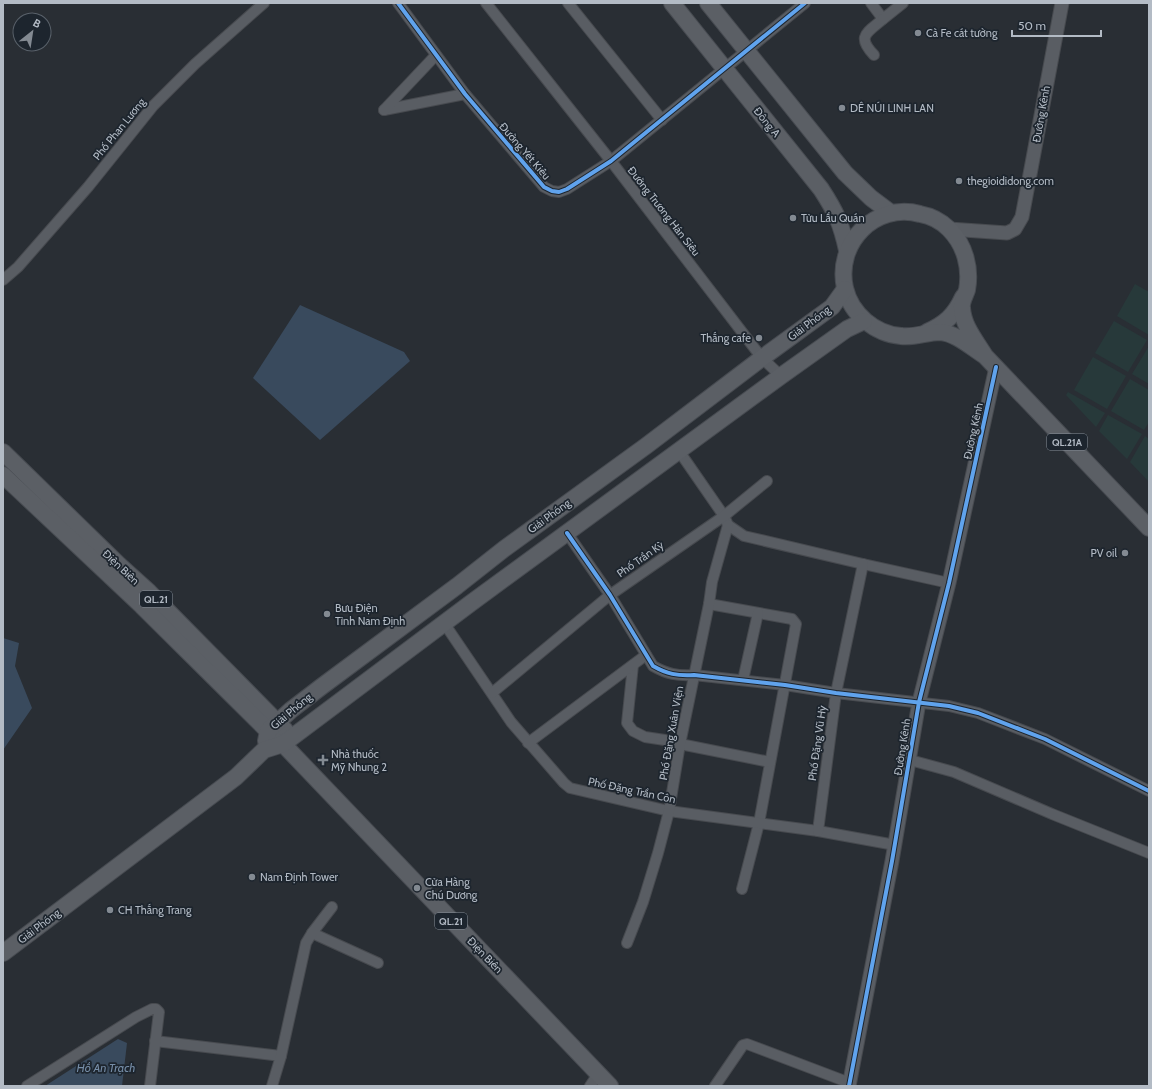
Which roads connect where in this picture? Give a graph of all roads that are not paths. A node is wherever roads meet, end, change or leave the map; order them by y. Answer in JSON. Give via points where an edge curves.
{"nodes":[{"id":1,"x":264,"y":3,"type":"edge"},
{"id":2,"x":398,"y":3,"type":"edge"},
{"id":3,"x":486,"y":3,"type":"edge"},
{"id":4,"x":568,"y":3,"type":"edge"},
{"id":5,"x":672,"y":3,"type":"edge"},
{"id":6,"x":708,"y":3,"type":"edge"},
{"id":7,"x":805,"y":3,"type":"edge"},
{"id":8,"x":871,"y":3,"type":"edge"},
{"id":9,"x":903,"y":3,"type":"edge"},
{"id":10,"x":1062,"y":3,"type":"edge"},
{"id":11,"x":883,"y":19,"type":"junction"},
{"id":12,"x":746,"y":51,"type":"junction"},
{"id":13,"x":874,"y":55,"type":"dead end"},
{"id":14,"x":436,"y":56,"type":"junction"},
{"id":15,"x":725,"y":69,"type":"junction"},
{"id":16,"x":465,"y":94,"type":"junction"},
{"id":17,"x":662,"y":120,"type":"junction"},
{"id":18,"x":610,"y":161,"type":"junction"},
{"id":19,"x":891,"y":213,"type":"junction"},
{"id":20,"x":949,"y":229,"type":"junction"},
{"id":21,"x":848,"y":250,"type":"junction"},
{"id":22,"x":3,"y":280,"type":"edge"},
{"id":23,"x":845,"y":289,"type":"junction"},
{"id":24,"x":967,"y":290,"type":"junction"},
{"id":25,"x":864,"y":321,"type":"junction"},
{"id":26,"x":922,"y":335,"type":"junction"},
{"id":27,"x":762,"y":358,"type":"junction"},
{"id":28,"x":990,"y":362,"type":"junction"},
{"id":29,"x":781,"y":376,"type":"junction"},
{"id":30,"x":679,"y":451,"type":"junction"},
{"id":31,"x":3,"y":452,"type":"edge"},
{"id":32,"x":3,"y":475,"type":"edge"},
{"id":33,"x":767,"y":480,"type":"dead end"},
{"id":34,"x":726,"y":520,"type":"junction"},
{"id":35,"x":1149,"y":528,"type":"edge"},
{"id":36,"x":567,"y":533,"type":"junction"},
{"id":37,"x":863,"y":564,"type":"junction"},
{"id":38,"x":949,"y":583,"type":"junction"},
{"id":39,"x":610,"y":595,"type":"junction"},
{"id":40,"x":709,"y":604,"type":"junction"},
{"id":41,"x":758,"y":613,"type":"junction"},
{"id":42,"x":444,"y":623,"type":"junction"},
{"id":43,"x":646,"y":655,"type":"junction"},
{"id":44,"x":633,"y":665,"type":"junction"},
{"id":45,"x":694,"y":675,"type":"junction"},
{"id":46,"x":743,"y":680,"type":"junction"},
{"id":47,"x":785,"y":685,"type":"junction"},
{"id":48,"x":492,"y":693,"type":"junction"},
{"id":49,"x":836,"y":693,"type":"junction"},
{"id":50,"x":919,"y":702,"type":"junction"},
{"id":51,"x":272,"y":727,"type":"junction"},
{"id":52,"x":528,"y":743,"type":"junction"},
{"id":53,"x":680,"y":744,"type":"junction"},
{"id":54,"x":290,"y":746,"type":"junction"},
{"id":55,"x":264,"y":750,"type":"junction"},
{"id":56,"x":910,"y":760,"type":"junction"},
{"id":57,"x":770,"y":762,"type":"junction"},
{"id":58,"x":1149,"y":791,"type":"edge"},
{"id":59,"x":669,"y":811,"type":"junction"},
{"id":60,"x":759,"y":823,"type":"junction"},
{"id":61,"x":818,"y":831,"type":"junction"},
{"id":62,"x":895,"y":845,"type":"junction"},
{"id":63,"x":1149,"y":853,"type":"edge"},
{"id":64,"x":742,"y":889,"type":"dead end"},
{"id":65,"x":332,"y":907,"type":"dead end"},
{"id":66,"x":312,"y":933,"type":"junction"},
{"id":67,"x":627,"y":943,"type":"dead end"},
{"id":68,"x":3,"y":953,"type":"edge"},
{"id":69,"x":378,"y":963,"type":"dead end"},
{"id":70,"x":155,"y":1041,"type":"junction"},
{"id":71,"x":281,"y":1056,"type":"junction"},
{"id":72,"x":594,"y":1080,"type":"edge"},
{"id":73,"x":850,"y":1084,"type":"edge"},
{"id":74,"x":27,"y":1086,"type":"edge"},
{"id":75,"x":150,"y":1086,"type":"edge"},
{"id":76,"x":272,"y":1086,"type":"edge"},
{"id":77,"x":610,"y":1086,"type":"edge"},
{"id":78,"x":716,"y":1086,"type":"edge"}],
"edges":[{"from":1,"to":22,"type":"street","name":"Phố Phan Lương","via":[[195,64],[153,106],[88,188],[18,267]]},
{"from":2,"to":14,"type":"street","name":"Đường Yết Kiêu"},
{"from":3,"to":18,"type":"street","name":"Đường Trương Hán Siêu"},
{"from":4,"to":17,"type":"street"},
{"from":5,"to":15,"type":"main road","name":"Đông A"},
{"from":6,"to":12,"type":"main road"},
{"from":7,"to":12,"type":"street","name":"Đường Yết Kiêu"},
{"from":8,"to":11,"type":"street"},
{"from":9,"to":11,"type":"street"},
{"from":10,"to":20,"type":"street","name":"Đường Kênh","via":[[1022,217],[1015,228],[1007,233]]},
{"from":11,"to":13,"type":"street","via":[[866,34],[864,40]]},
{"from":12,"to":15,"type":"street","name":"Đường Yết Kiêu"},
{"from":12,"to":19,"type":"main road","via":[[845,173]]},
{"from":14,"to":16,"type":"street","name":"Đường Yết Kiêu"},
{"from":14,"to":16,"type":"street","via":[[384,110]]},
{"from":15,"to":17,"type":"street","name":"Đường Yết Kiêu"},
{"from":15,"to":21,"type":"main road","name":"Đông A","via":[[834,208]]},
{"from":16,"to":18,"type":"street","name":"Đường Yết Kiêu","via":[[544,187],[552,192],[567,189]]},
{"from":17,"to":18,"type":"street","name":"Đường Yết Kiêu"},
{"from":18,"to":27,"type":"street","name":"Đường Trương Hán Siêu"},
{"from":19,"to":20,"type":"main road","via":[[911,211],[931,217]]},
{"from":19,"to":21,"type":"main road","via":[[872,221],[862,229]]},
{"from":20,"to":24,"type":"main road","via":[[962,246],[968,268]]},
{"from":21,"to":23,"type":"main road","via":[[843,269]]},
{"from":23,"to":25,"type":"main road","via":[[854,309]]},
{"from":23,"to":27,"type":"main road","name":"Giải Phóng","via":[[832,307]]},
{"from":24,"to":26,"type":"main road","via":[[957,311],[940,326]]},
{"from":24,"to":28,"type":"main road","via":[[961,306],[965,324]]},
{"from":25,"to":26,"type":"main road","via":[[882,332],[901,336]]},
{"from":25,"to":29,"type":"main road","name":"Giải Phóng","via":[[847,329]]},
{"from":26,"to":28,"type":"main road","via":[[941,332],[955,336]]},
{"from":27,"to":29,"type":"street","name":"Đường Trương Hán Siêu"},
{"from":27,"to":51,"type":"main road","name":"Giải Phóng","via":[[327,682]]},
{"from":28,"to":35,"type":"main road","number":"QL.21A"},
{"from":28,"to":38,"type":"street","name":"Đường Kênh"},
{"from":29,"to":30,"type":"main road","name":"Giải Phóng"},
{"from":30,"to":34,"type":"street"},
{"from":30,"to":36,"type":"main road","name":"Giải Phóng"},
{"from":31,"to":51,"type":"main road","name":"Điện Biên","number":"QL.21","via":[[149,592]]},
{"from":32,"to":51,"type":"main road","name":"Điện Biên","number":"QL.21"},
{"from":33,"to":34,"type":"street","name":"Phố Trần Kỳ"},
{"from":34,"to":37,"type":"street","via":[[744,536]]},
{"from":34,"to":39,"type":"street","name":"Phố Trần Kỳ"},
{"from":34,"to":40,"type":"street","name":"Phố Đặng Xuân Viện"},
{"from":36,"to":39,"type":"street"},
{"from":36,"to":42,"type":"main road","name":"Giải Phóng"},
{"from":37,"to":38,"type":"street"},
{"from":37,"to":49,"type":"street","name":"Phố Đặng Vũ Hỷ"},
{"from":38,"to":50,"type":"street","name":"Đường Kênh"},
{"from":39,"to":43,"type":"street"},
{"from":39,"to":48,"type":"street","name":"Phố Trần Kỳ"},
{"from":40,"to":41,"type":"street"},
{"from":40,"to":45,"type":"street","name":"Phố Đặng Xuân Viện"},
{"from":41,"to":46,"type":"street"},
{"from":41,"to":47,"type":"street","via":[[792,619],[796,624]]},
{"from":42,"to":48,"type":"street","name":"Phố Đặng Trần Côn"},
{"from":42,"to":54,"type":"main road","name":"Giải Phóng"},
{"from":43,"to":44,"type":"street"},
{"from":43,"to":45,"type":"street","via":[[653,666],[664,672]]},
{"from":44,"to":52,"type":"street"},
{"from":44,"to":53,"type":"street","via":[[627,723],[633,731],[645,737]]},
{"from":45,"to":46,"type":"street"},
{"from":45,"to":53,"type":"street","name":"Phố Đặng Xuân Viện"},
{"from":46,"to":47,"type":"street"},
{"from":47,"to":49,"type":"street"},
{"from":47,"to":57,"type":"street"},
{"from":48,"to":52,"type":"street","name":"Phố Đặng Trần Côn"},
{"from":49,"to":50,"type":"street"},
{"from":49,"to":61,"type":"street","name":"Phố Đặng Vũ Hỷ"},
{"from":50,"to":56,"type":"street","name":"Đường Kênh"},
{"from":50,"to":58,"type":"street","via":[[978,713],[1045,739]]},
{"from":51,"to":54,"type":"main road","name":"Điện Biên","number":"QL.21"},
{"from":51,"to":55,"type":"main road","name":"Giải Phóng"},
{"from":52,"to":59,"type":"street","name":"Phố Đặng Trần Côn","via":[[570,788]]},
{"from":53,"to":57,"type":"street"},
{"from":53,"to":59,"type":"street","name":"Phố Đặng Xuân Viện"},
{"from":54,"to":55,"type":"main road","name":"Giải Phóng"},
{"from":54,"to":72,"type":"main road","name":"Điện Biên","number":"QL.21"},
{"from":55,"to":68,"type":"main road","name":"Giải Phóng","via":[[236,778]]},
{"from":56,"to":62,"type":"street","name":"Đường Kênh"},
{"from":56,"to":63,"type":"street","via":[[954,772]]},
{"from":57,"to":60,"type":"street"},
{"from":59,"to":60,"type":"street","name":"Phố Đặng Trần Côn"},
{"from":59,"to":67,"type":"street","name":"Phố Đặng Xuân Viện","via":[[647,888]]},
{"from":60,"to":61,"type":"street","name":"Phố Đặng Trần Côn"},
{"from":60,"to":64,"type":"street"},
{"from":61,"to":62,"type":"street","name":"Phố Đặng Trần Côn"},
{"from":62,"to":73,"type":"street","name":"Đường Kênh"},
{"from":65,"to":66,"type":"street"},
{"from":66,"to":69,"type":"street"},
{"from":66,"to":71,"type":"street","via":[[306,943]]},
{"from":70,"to":71,"type":"street"},
{"from":70,"to":74,"type":"street","via":[[160,1012],[152,1009]]},
{"from":70,"to":75,"type":"street"},
{"from":71,"to":76,"type":"street"},
{"from":72,"to":77,"type":"main road","name":"Điện Biên","number":"QL.21"},
{"from":73,"to":78,"type":"street","via":[[747,1044],[743,1045]]}]}
